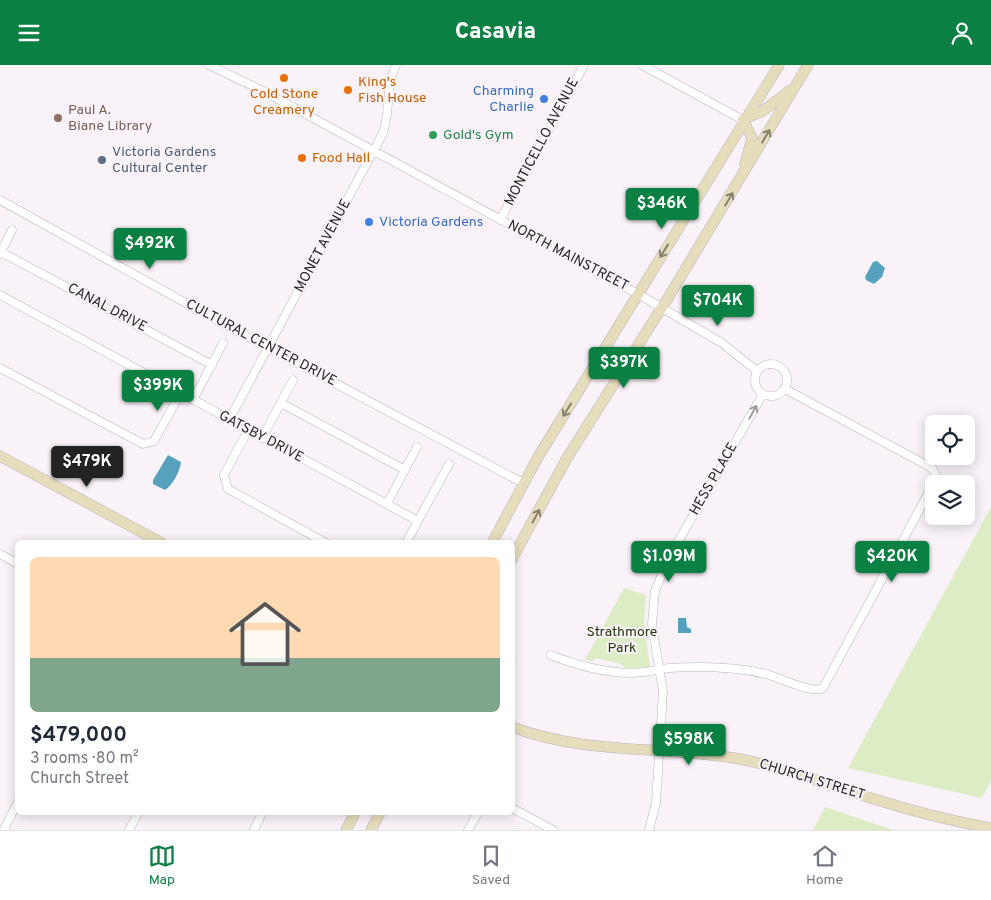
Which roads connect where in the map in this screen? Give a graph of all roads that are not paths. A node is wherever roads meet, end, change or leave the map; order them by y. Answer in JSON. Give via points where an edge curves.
{"nodes":[{"id":1,"x":209,"y":65,"type":"edge"},
{"id":2,"x":221,"y":65,"type":"edge"},
{"id":3,"x":396,"y":65,"type":"edge"},
{"id":4,"x":584,"y":65,"type":"edge"},
{"id":5,"x":642,"y":65,"type":"edge"},
{"id":6,"x":779,"y":65,"type":"edge"},
{"id":7,"x":808,"y":65,"type":"edge"},
{"id":8,"x":241,"y":80,"type":"junction"},
{"id":9,"x":798,"y":82,"type":"junction"},
{"id":10,"x":743,"y":120,"type":"junction"},
{"id":11,"x":373,"y":151,"type":"junction"},
{"id":12,"x":741,"y":177,"type":"junction"},
{"id":13,"x":0,"y":200,"type":"edge"},
{"id":14,"x":500,"y":220,"type":"junction"},
{"id":15,"x":12,"y":231,"type":"dead end"},
{"id":16,"x":1,"y":253,"type":"edge"},
{"id":17,"x":638,"y":294,"type":"junction"},
{"id":18,"x":0,"y":295,"type":"edge"},
{"id":19,"x":661,"y":307,"type":"junction"},
{"id":20,"x":224,"y":343,"type":"dead end"},
{"id":21,"x":268,"y":347,"type":"junction"},
{"id":22,"x":212,"y":365,"type":"junction"},
{"id":23,"x":0,"y":368,"type":"edge"},
{"id":24,"x":758,"y":371,"type":"junction"},
{"id":25,"x":293,"y":380,"type":"dead end"},
{"id":26,"x":784,"y":389,"type":"junction"},
{"id":27,"x":180,"y":394,"type":"junction"},
{"id":28,"x":763,"y":394,"type":"junction"},
{"id":29,"x":193,"y":400,"type":"junction"},
{"id":30,"x":281,"y":403,"type":"junction"},
{"id":31,"x":228,"y":420,"type":"junction"},
{"id":32,"x":248,"y":430,"type":"junction"},
{"id":33,"x":262,"y":438,"type":"junction"},
{"id":34,"x":417,"y":447,"type":"dead end"},
{"id":35,"x":0,"y":456,"type":"edge"},
{"id":36,"x":449,"y":464,"type":"dead end"},
{"id":37,"x":405,"y":470,"type":"junction"},
{"id":38,"x":523,"y":483,"type":"junction"},
{"id":39,"x":387,"y":504,"type":"junction"},
{"id":40,"x":418,"y":521,"type":"junction"},
{"id":41,"x":156,"y":540,"type":"edge"},
{"id":42,"x":321,"y":540,"type":"edge"},
{"id":43,"x":408,"y":540,"type":"edge"},
{"id":44,"x":494,"y":540,"type":"edge"},
{"id":45,"x":515,"y":553,"type":"edge"},
{"id":46,"x":0,"y":554,"type":"edge"},
{"id":47,"x":15,"y":562,"type":"edge"},
{"id":48,"x":551,"y":655,"type":"dead end"},
{"id":49,"x":661,"y":669,"type":"junction"},
{"id":50,"x":515,"y":728,"type":"edge"},
{"id":51,"x":659,"y":752,"type":"junction"},
{"id":52,"x":15,"y":807,"type":"edge"},
{"id":53,"x":515,"y":810,"type":"edge"},
{"id":54,"x":137,"y":815,"type":"edge"},
{"id":55,"x":261,"y":815,"type":"edge"},
{"id":56,"x":354,"y":815,"type":"edge"},
{"id":57,"x":379,"y":815,"type":"edge"},
{"id":58,"x":477,"y":815,"type":"edge"},
{"id":59,"x":991,"y":828,"type":"edge"},
{"id":60,"x":5,"y":829,"type":"edge"},
{"id":61,"x":129,"y":830,"type":"edge"},
{"id":62,"x":254,"y":830,"type":"edge"},
{"id":63,"x":346,"y":830,"type":"edge"},
{"id":64,"x":371,"y":830,"type":"edge"},
{"id":65,"x":468,"y":830,"type":"edge"},
{"id":66,"x":553,"y":830,"type":"edge"},
{"id":67,"x":649,"y":830,"type":"edge"}],
"edges":[{"from":1,"to":8,"type":"street","name":"NORTH MAINSTREET"},
{"from":2,"to":8,"type":"street","name":"NORTH MAINSTREET"},
{"from":3,"to":11,"type":"street","name":"MONET AVENUE","via":[[390,77],[386,125]]},
{"from":4,"to":14,"type":"street","name":"MONTICELLO AVENUE"},
{"from":5,"to":10,"type":"street"},
{"from":6,"to":10,"type":"main road"},
{"from":7,"to":9,"type":"main road"},
{"from":8,"to":11,"type":"street","name":"NORTH MAINSTREET"},
{"from":9,"to":10,"type":"main road","via":[[764,111]]},
{"from":12,"to":9,"type":"main road","one_way":true},
{"from":10,"to":12,"type":"main road","via":[[752,138]]},
{"from":10,"to":17,"type":"main road","one_way":true},
{"from":11,"to":14,"type":"street","name":"NORTH MAINSTREET"},
{"from":11,"to":21,"type":"street","name":"MONET AVENUE"},
{"from":19,"to":12,"type":"main road","one_way":true},
{"from":13,"to":21,"type":"street","name":"CULTURAL CENTER DRIVE"},
{"from":14,"to":17,"type":"street","name":"NORTH MAINSTREET"},
{"from":15,"to":16,"type":"street"},
{"from":16,"to":22,"type":"street","name":"CANAL DRIVE"},
{"from":17,"to":19,"type":"street","name":"NORTH MAINSTREET"},
{"from":17,"to":38,"type":"main road","one_way":true},
{"from":18,"to":27,"type":"street","name":"GATSBY DRIVE"},
{"from":19,"to":24,"type":"street","name":"NORTH MAINSTREET","via":[[722,343]]},
{"from":45,"to":19,"type":"main road","one_way":true,"via":[[567,458]]},
{"from":20,"to":22,"type":"street"},
{"from":21,"to":31,"type":"street","name":"MONET AVENUE"},
{"from":21,"to":38,"type":"street","name":"CULTURAL CENTER DRIVE"},
{"from":22,"to":29,"type":"street"},
{"from":23,"to":27,"type":"street","via":[[134,441],[151,444]]},
{"from":24,"to":26,"type":"street","via":[[769,364],[779,366],[787,379]]},
{"from":24,"to":28,"type":"street","via":[[756,385]]},
{"from":25,"to":30,"type":"street"},
{"from":26,"to":28,"type":"street","via":[[776,396]]},
{"from":26,"to":49,"type":"street","via":[[932,469],[936,477],[823,688],[813,690],[750,671]]},
{"from":27,"to":29,"type":"street","name":"GATSBY DRIVE"},
{"from":49,"to":28,"type":"street","name":"HESS PLACE","one_way":true,"via":[[652,624],[658,581]]},
{"from":29,"to":31,"type":"street","name":"GATSBY DRIVE"},
{"from":30,"to":33,"type":"street"},
{"from":30,"to":37,"type":"street"},
{"from":31,"to":32,"type":"street","name":"GATSBY DRIVE"},
{"from":32,"to":33,"type":"street","name":"GATSBY DRIVE"},
{"from":32,"to":42,"type":"street","via":[[224,475],[228,489]]},
{"from":33,"to":39,"type":"street","name":"GATSBY DRIVE"},
{"from":34,"to":37,"type":"street"},
{"from":35,"to":41,"type":"main road"},
{"from":36,"to":40,"type":"street"},
{"from":37,"to":39,"type":"street"},
{"from":38,"to":44,"type":"main road"},
{"from":39,"to":40,"type":"street","name":"GATSBY DRIVE"},
{"from":40,"to":43,"type":"street"},
{"from":46,"to":47,"type":"street"},
{"from":48,"to":49,"type":"street","via":[[622,672]]},
{"from":49,"to":51,"type":"street","name":"HESS PLACE","via":[[663,693]]},
{"from":50,"to":51,"type":"main road","name":"CHURCH STREET","via":[[561,742]]},
{"from":51,"to":59,"type":"main road","name":"CHURCH STREET","via":[[712,756],[772,766],[908,809]]},
{"from":51,"to":67,"type":"street","name":"HESS PLACE","via":[[656,803]]},
{"from":52,"to":60,"type":"street"},
{"from":53,"to":66,"type":"street"},
{"from":54,"to":61,"type":"street"},
{"from":55,"to":62,"type":"street"},
{"from":56,"to":63,"type":"main road"},
{"from":57,"to":64,"type":"main road"},
{"from":58,"to":65,"type":"street"}]}
